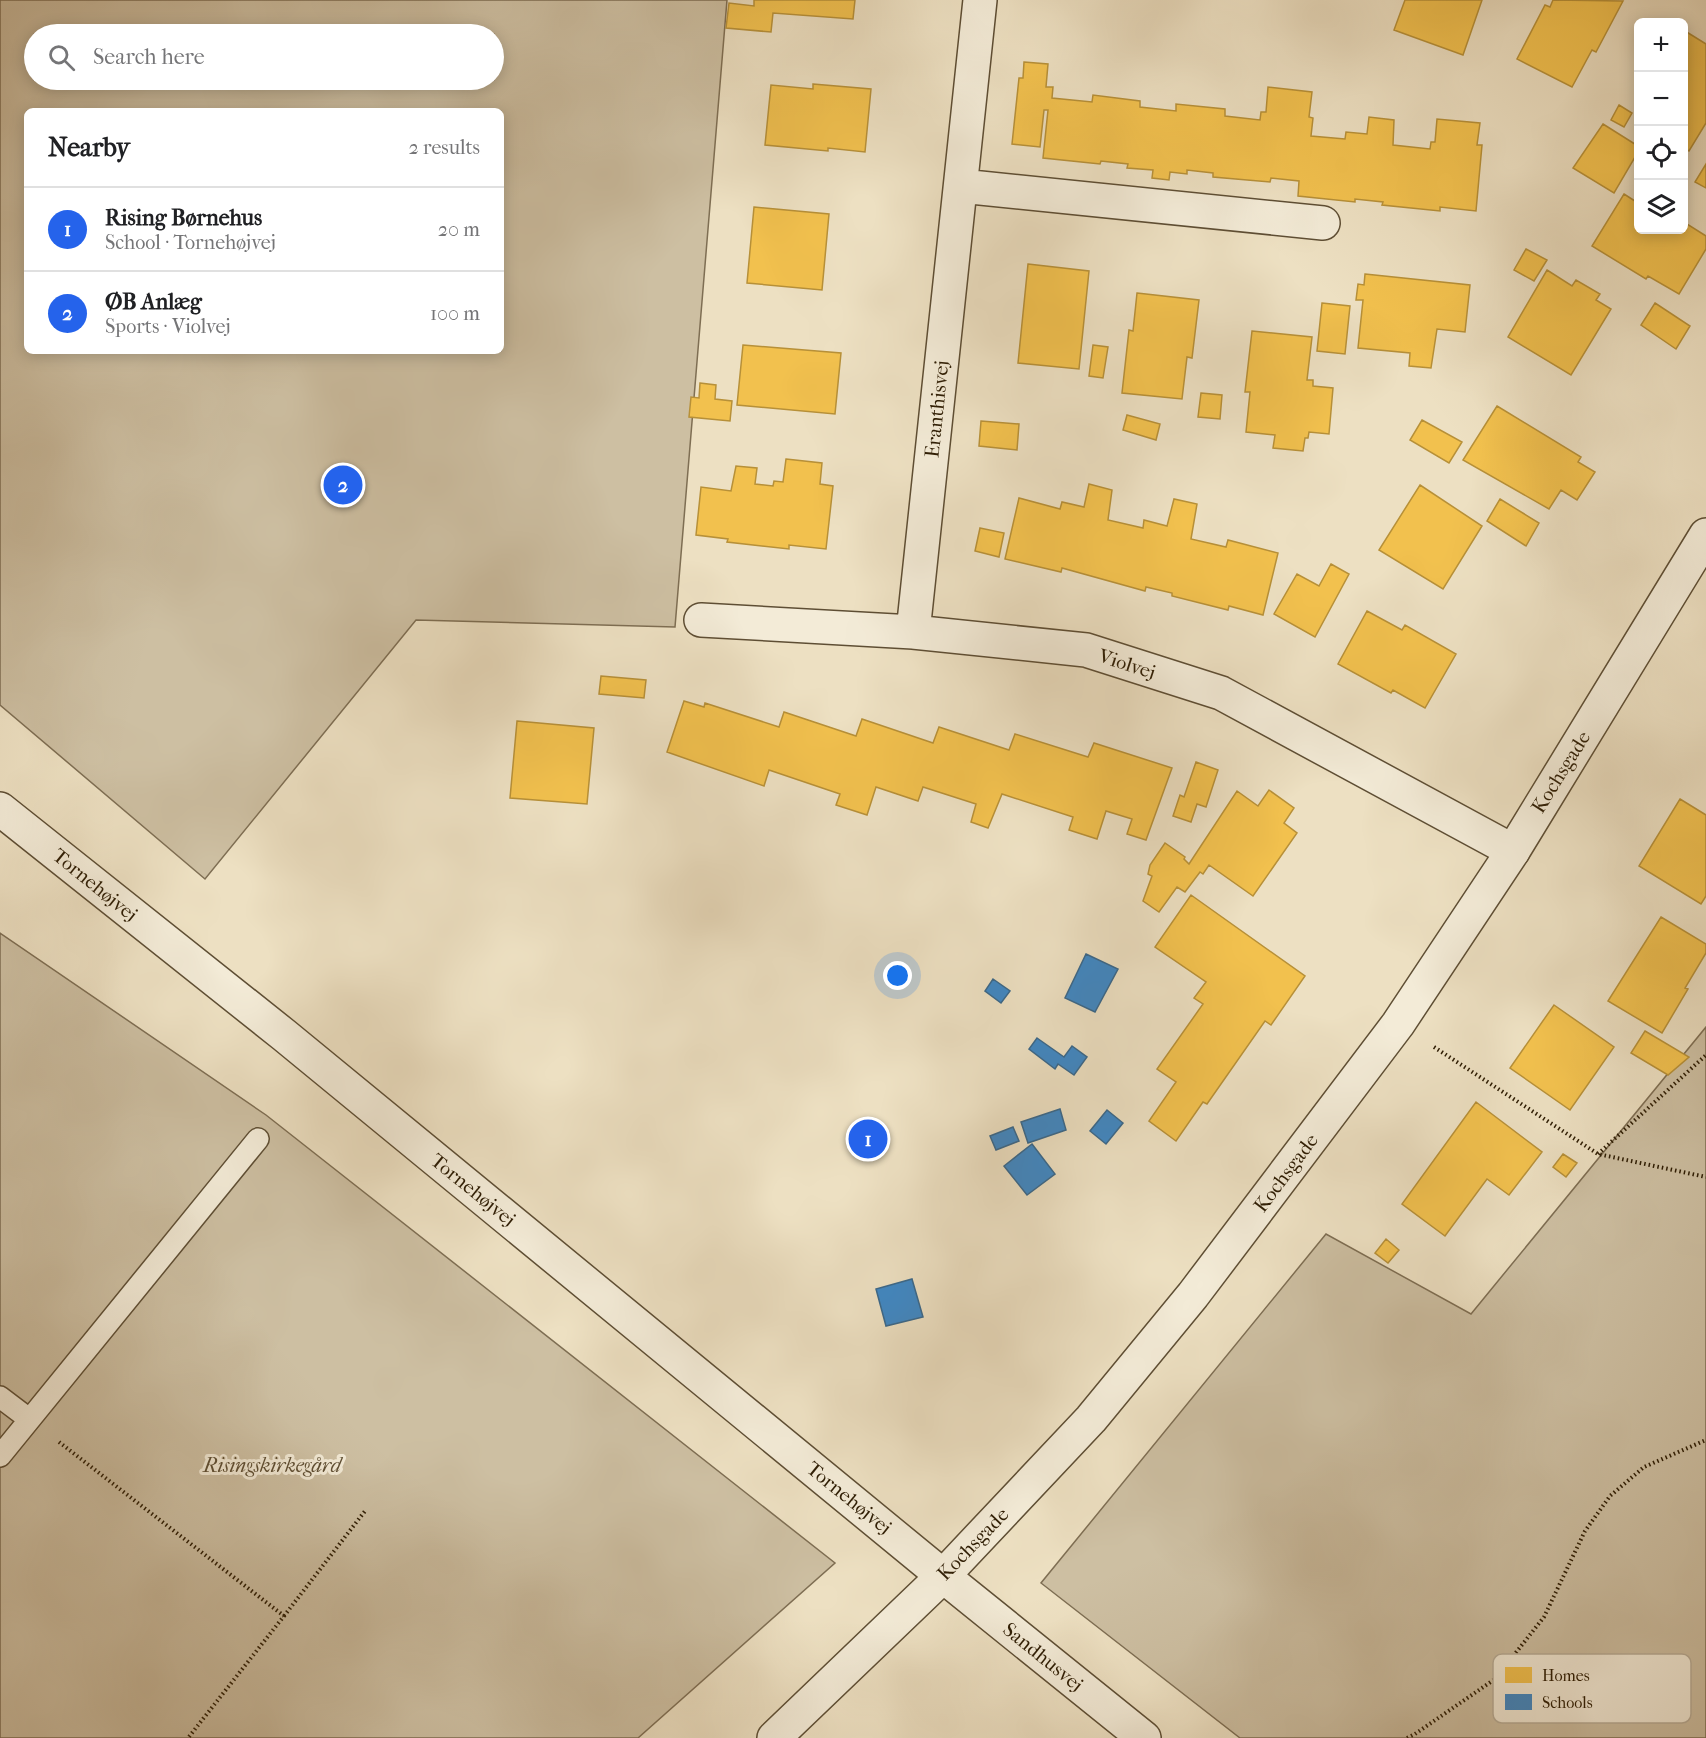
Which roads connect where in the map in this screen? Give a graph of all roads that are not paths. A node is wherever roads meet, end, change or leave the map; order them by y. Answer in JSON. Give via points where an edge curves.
{"nodes":[{"id":1,"x":980,"y":0,"type":"edge"},
{"id":2,"x":960,"y":186,"type":"junction"},
{"id":3,"x":1323,"y":223,"type":"dead end"},
{"id":4,"x":1706,"y":535,"type":"edge"},
{"id":5,"x":701,"y":620,"type":"dead end"},
{"id":6,"x":913,"y":632,"type":"junction"},
{"id":7,"x":0,"y":809,"type":"edge"},
{"id":8,"x":1513,"y":850,"type":"junction"},
{"id":9,"x":258,"y":1139,"type":"dead end"},
{"id":10,"x":0,"y":1397,"type":"edge"},
{"id":11,"x":29,"y":1419,"type":"junction"},
{"id":12,"x":0,"y":1456,"type":"edge"},
{"id":13,"x":943,"y":1576,"type":"junction"},
{"id":14,"x":774,"y":1738,"type":"edge"},
{"id":15,"x":1144,"y":1738,"type":"edge"}],
"edges":[{"from":1,"to":2,"type":"street","name":"Eranthisvej"},
{"from":2,"to":3,"type":"street"},
{"from":2,"to":6,"type":"street","name":"Eranthisvej"},
{"from":4,"to":8,"type":"street","name":"Kochsgade"},
{"from":5,"to":6,"type":"street","name":"Violvej"},
{"from":6,"to":8,"type":"street","name":"Violvej","via":[[1086,650],[1221,693]]},
{"from":7,"to":13,"type":"street","name":"Tornehøjvej","via":[[284,1035]]},
{"from":8,"to":13,"type":"street","name":"Kochsgade","via":[[1398,1024],[1179,1313],[1091,1419]]},
{"from":9,"to":11,"type":"lane"},
{"from":10,"to":11,"type":"lane"},
{"from":11,"to":12,"type":"lane"},
{"from":13,"to":14,"type":"street","name":"Kochsgade"},
{"from":13,"to":15,"type":"street","name":"Sandhusvej"}]}
